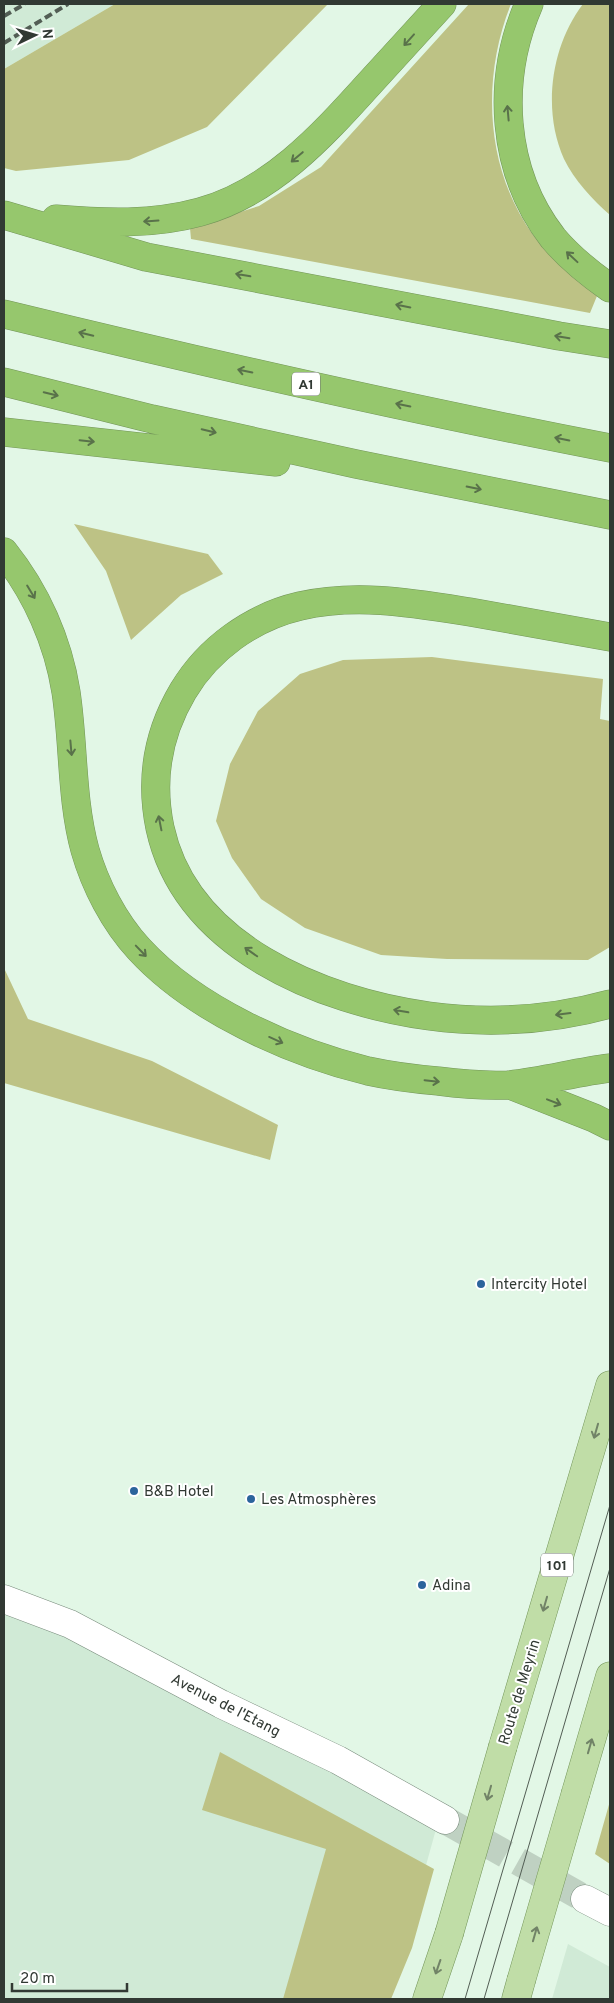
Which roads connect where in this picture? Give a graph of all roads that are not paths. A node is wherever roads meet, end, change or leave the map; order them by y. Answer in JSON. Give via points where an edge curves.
{"nodes":[{"id":1,"x":442,"y":4,"type":"edge"},
{"id":2,"x":529,"y":4,"type":"edge"},
{"id":3,"x":4,"y":215,"type":"edge"},
{"id":4,"x":610,"y":288,"type":"edge"},
{"id":5,"x":4,"y":314,"type":"edge"},
{"id":6,"x":610,"y":344,"type":"edge"},
{"id":7,"x":4,"y":382,"type":"edge"},
{"id":8,"x":4,"y":432,"type":"edge"},
{"id":9,"x":610,"y":448,"type":"edge"},
{"id":10,"x":426,"y":478,"type":"junction"},
{"id":11,"x":610,"y":515,"type":"edge"},
{"id":12,"x":4,"y":552,"type":"edge"},
{"id":13,"x":610,"y":637,"type":"edge"},
{"id":14,"x":610,"y":1004,"type":"edge"},
{"id":15,"x":610,"y":1068,"type":"edge"},
{"id":16,"x":508,"y":1085,"type":"junction"},
{"id":17,"x":610,"y":1126,"type":"edge"},
{"id":18,"x":610,"y":1384,"type":"edge"},
{"id":19,"x":4,"y":1599,"type":"edge"},
{"id":20,"x":608,"y":1690,"type":"edge"},
{"id":21,"x":445,"y":1820,"type":"tunnel mouth"},
{"id":22,"x":585,"y":1899,"type":"tunnel mouth"},
{"id":23,"x":610,"y":1912,"type":"edge"},
{"id":24,"x":518,"y":1990,"type":"edge"},
{"id":25,"x":427,"y":1999,"type":"edge"}],
"edges":[{"from":1,"to":3,"type":"highway","one_way":true,"via":[[333,124],[298,157],[233,200],[165,220],[129,222]]},
{"from":4,"to":2,"type":"highway","one_way":true,"via":[[571,257],[540,219],[513,154],[507,103],[508,79],[514,48]]},
{"from":6,"to":3,"type":"highway","one_way":true,"via":[[146,257]]},
{"from":9,"to":5,"type":"highway","number":"A1","one_way":true,"via":[[167,354]]},
{"from":7,"to":10,"type":"highway","one_way":true,"via":[[162,421]]},
{"from":8,"to":10,"type":"highway","one_way":true},
{"from":10,"to":11,"type":"highway","one_way":true},
{"from":12,"to":16,"type":"highway","one_way":true,"via":[[38,604],[56,647],[66,694],[75,793],[92,872],[112,912],[138,948],[200,999],[251,1029],[286,1044],[369,1071],[464,1084]]},
{"from":14,"to":13,"type":"highway","one_way":true,"via":[[582,1012],[520,1019],[430,1016],[342,996],[278,969],[226,934],[198,906],[185,887],[163,838],[155,777],[169,718],[202,664],[233,636],[283,611],[345,600],[383,600]]},
{"from":15,"to":16,"type":"highway"},
{"from":16,"to":17,"type":"highway","one_way":true},
{"from":18,"to":25,"type":"main road","name":"Route de Meyrin","number":"101","one_way":true,"bridge":true,"via":[[449,1934]]},
{"from":19,"to":21,"type":"street","name":"Avenue de l'Etang","via":[[70,1624],[221,1704],[338,1760]]},
{"from":24,"to":20,"type":"main road","one_way":true,"bridge":true},
{"from":22,"to":23,"type":"street"}]}
